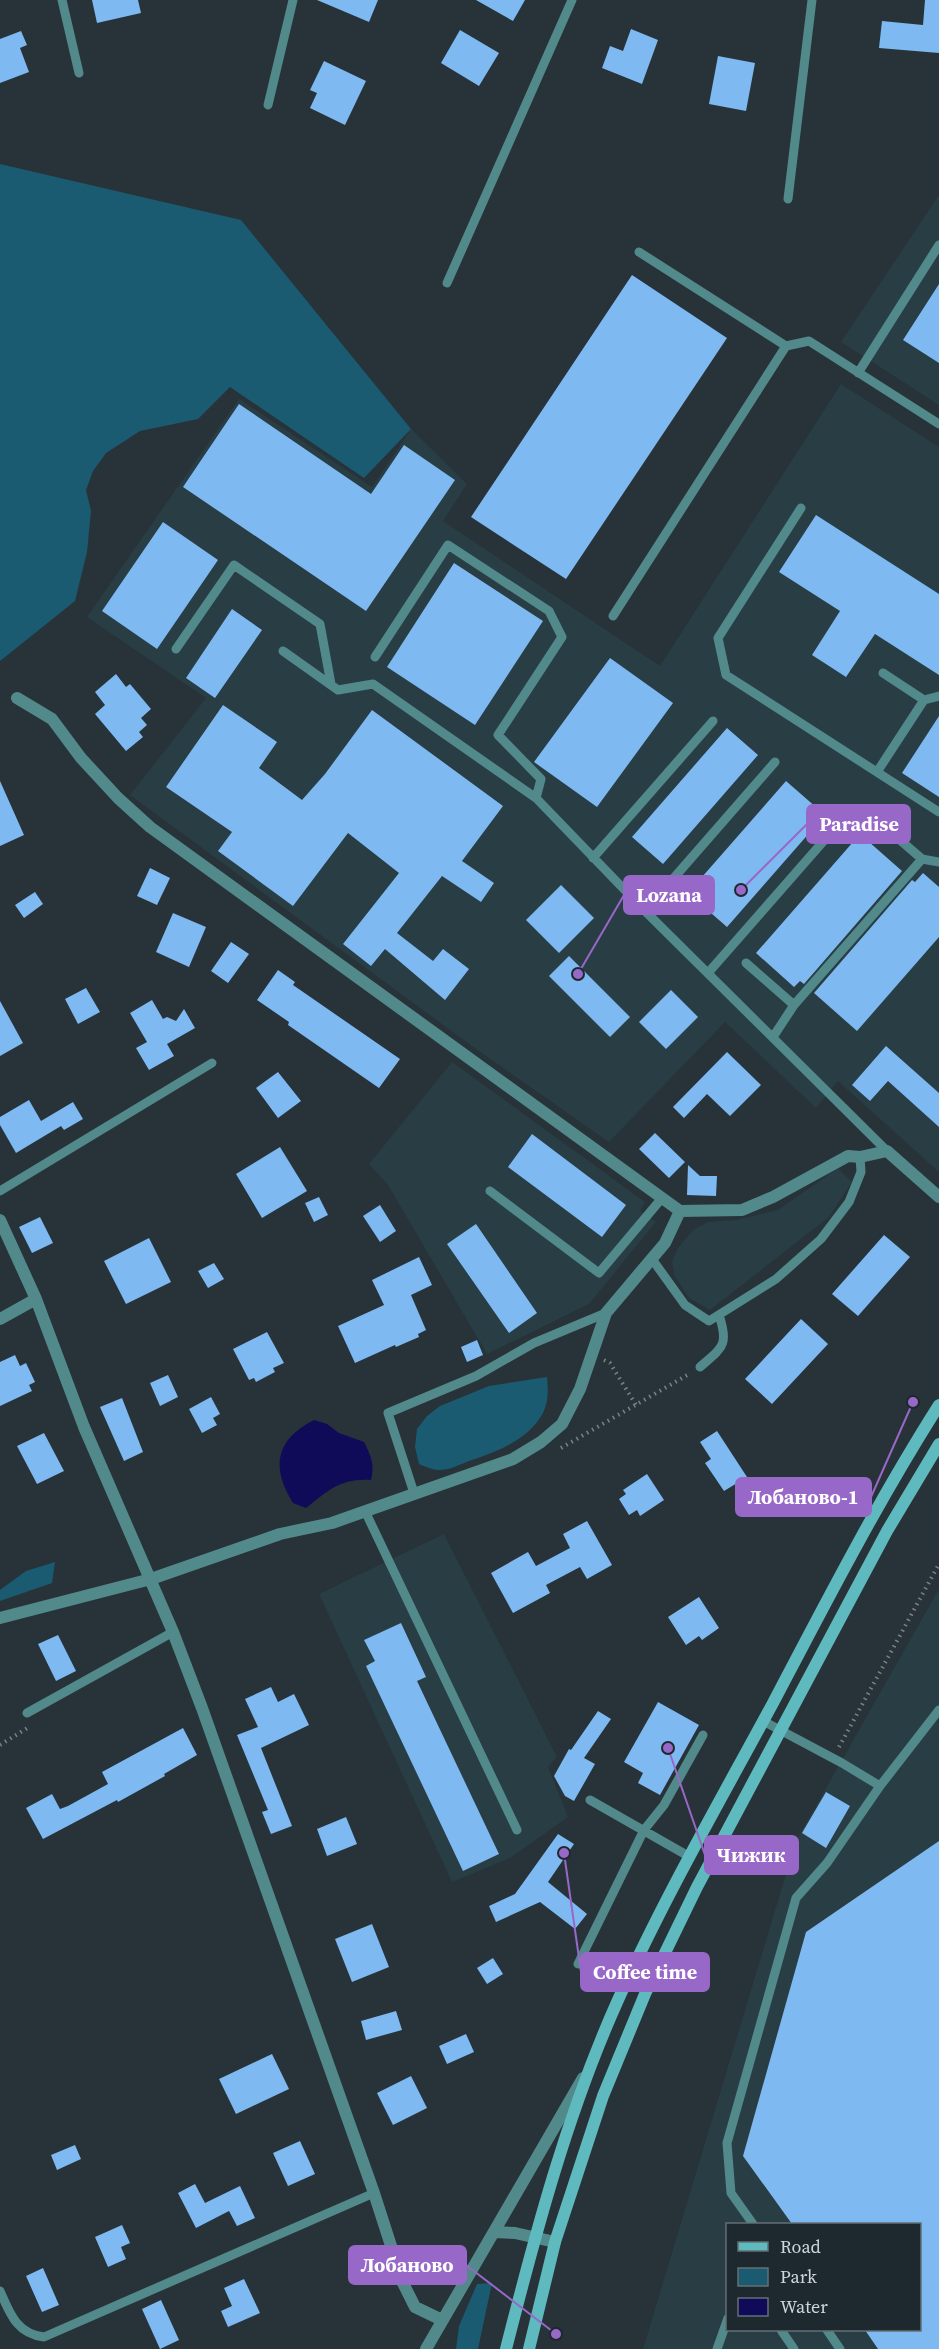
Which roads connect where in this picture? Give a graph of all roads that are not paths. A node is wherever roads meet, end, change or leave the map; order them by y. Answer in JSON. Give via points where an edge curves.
{"nodes":[{"id":1,"x":62,"y":0,"type":"edge"},
{"id":2,"x":293,"y":0,"type":"edge"},
{"id":3,"x":572,"y":0,"type":"edge"},
{"id":4,"x":812,"y":0,"type":"edge"},
{"id":5,"x":79,"y":73,"type":"dead end"},
{"id":6,"x":268,"y":105,"type":"dead end"},
{"id":7,"x":788,"y":199,"type":"dead end"},
{"id":8,"x":939,"y":245,"type":"edge"},
{"id":9,"x":639,"y":252,"type":"dead end"},
{"id":10,"x":447,"y":283,"type":"dead end"},
{"id":11,"x":786,"y":346,"type":"junction"},
{"id":12,"x":858,"y":373,"type":"junction"},
{"id":13,"x":939,"y":424,"type":"edge"},
{"id":14,"x":801,"y":508,"type":"dead end"},
{"id":15,"x":613,"y":616,"type":"dead end"},
{"id":16,"x":176,"y":649,"type":"dead end"},
{"id":17,"x":283,"y":651,"type":"dead end"},
{"id":18,"x":375,"y":657,"type":"dead end"},
{"id":19,"x":883,"y":673,"type":"dead end"},
{"id":20,"x":331,"y":684,"type":"junction"},
{"id":21,"x":939,"y":696,"type":"edge"},
{"id":22,"x":17,"y":698,"type":"dead end"},
{"id":23,"x":924,"y":700,"type":"junction"},
{"id":24,"x":713,"y":721,"type":"dead end"},
{"id":25,"x":776,"y":762,"type":"dead end"},
{"id":26,"x":877,"y":772,"type":"junction"},
{"id":27,"x":536,"y":798,"type":"junction"},
{"id":28,"x":939,"y":812,"type":"edge"},
{"id":29,"x":842,"y":820,"type":"dead end"},
{"id":30,"x":878,"y":820,"type":"dead end"},
{"id":31,"x":593,"y":858,"type":"junction"},
{"id":32,"x":922,"y":859,"type":"junction"},
{"id":33,"x":939,"y":862,"type":"edge"},
{"id":34,"x":645,"y":911,"type":"junction"},
{"id":35,"x":746,"y":963,"type":"dead end"},
{"id":36,"x":708,"y":973,"type":"junction"},
{"id":37,"x":794,"y":1005,"type":"junction"},
{"id":38,"x":773,"y":1038,"type":"junction"},
{"id":39,"x":212,"y":1063,"type":"dead end"},
{"id":40,"x":887,"y":1151,"type":"junction"},
{"id":41,"x":861,"y":1157,"type":"junction"},
{"id":42,"x":0,"y":1191,"type":"edge"},
{"id":43,"x":489,"y":1191,"type":"dead end"},
{"id":44,"x":939,"y":1197,"type":"edge"},
{"id":45,"x":662,"y":1198,"type":"junction"},
{"id":46,"x":680,"y":1211,"type":"junction"},
{"id":47,"x":0,"y":1220,"type":"edge"},
{"id":48,"x":652,"y":1259,"type":"junction"},
{"id":49,"x":36,"y":1299,"type":"junction"},
{"id":50,"x":606,"y":1313,"type":"junction"},
{"id":51,"x":719,"y":1315,"type":"junction"},
{"id":52,"x":0,"y":1319,"type":"edge"},
{"id":53,"x":700,"y":1367,"type":"road end"},
{"id":54,"x":939,"y":1405,"type":"edge"},
{"id":55,"x":939,"y":1444,"type":"edge"},
{"id":56,"x":414,"y":1492,"type":"junction"},
{"id":57,"x":365,"y":1511,"type":"junction"},
{"id":58,"x":151,"y":1579,"type":"junction"},
{"id":59,"x":0,"y":1618,"type":"edge"},
{"id":60,"x":173,"y":1632,"type":"junction"},
{"id":61,"x":939,"y":1710,"type":"edge"},
{"id":62,"x":27,"y":1713,"type":"road end"},
{"id":63,"x":763,"y":1721,"type":"junction"},
{"id":64,"x":782,"y":1731,"type":"junction"},
{"id":65,"x":704,"y":1735,"type":"dead end"},
{"id":66,"x":880,"y":1786,"type":"junction"},
{"id":67,"x":590,"y":1800,"type":"dead end"},
{"id":68,"x":517,"y":1830,"type":"dead end"},
{"id":69,"x":644,"y":1830,"type":"junction"},
{"id":70,"x":690,"y":1857,"type":"junction"},
{"id":71,"x":578,"y":1964,"type":"dead end"},
{"id":72,"x":594,"y":2059,"type":"junction"},
{"id":73,"x":374,"y":2193,"type":"junction"},
{"id":74,"x":752,"y":2223,"type":"edge"},
{"id":75,"x":494,"y":2232,"type":"junction"},
{"id":76,"x":536,"y":2237,"type":"junction"},
{"id":77,"x":555,"y":2242,"type":"junction"},
{"id":78,"x":0,"y":2291,"type":"edge"},
{"id":79,"x":442,"y":2320,"type":"junction"},
{"id":80,"x":726,"y":2324,"type":"edge"},
{"id":81,"x":782,"y":2331,"type":"edge"},
{"id":82,"x":827,"y":2331,"type":"edge"},
{"id":83,"x":426,"y":2349,"type":"edge"},
{"id":84,"x":506,"y":2349,"type":"edge"},
{"id":85,"x":529,"y":2349,"type":"edge"},
{"id":86,"x":717,"y":2349,"type":"edge"},
{"id":87,"x":794,"y":2349,"type":"edge"},
{"id":88,"x":840,"y":2349,"type":"edge"}],
"edges":[{"from":1,"to":5,"type":"lane"},
{"from":2,"to":6,"type":"lane"},
{"from":3,"to":10,"type":"lane"},
{"from":4,"to":7,"type":"lane"},
{"from":8,"to":12,"type":"lane"},
{"from":9,"to":11,"type":"lane"},
{"from":11,"to":12,"type":"lane","via":[[809,341]]},
{"from":11,"to":15,"type":"lane"},
{"from":12,"to":13,"type":"lane"},
{"from":14,"to":26,"type":"lane","via":[[718,638],[726,675]]},
{"from":16,"to":20,"type":"lane","via":[[234,565],[320,624]]},
{"from":17,"to":20,"type":"lane"},
{"from":18,"to":27,"type":"lane","via":[[448,545],[549,611],[562,637],[498,735],[541,779]]},
{"from":19,"to":23,"type":"lane"},
{"from":20,"to":27,"type":"lane","via":[[338,690],[373,684]]},
{"from":21,"to":23,"type":"lane"},
{"from":22,"to":45,"type":"street","via":[[52,719],[96,774],[150,826]]},
{"from":23,"to":26,"type":"lane"},
{"from":24,"to":31,"type":"lane"},
{"from":25,"to":34,"type":"lane"},
{"from":26,"to":28,"type":"lane"},
{"from":27,"to":31,"type":"lane"},
{"from":29,"to":36,"type":"lane"},
{"from":30,"to":32,"type":"lane"},
{"from":31,"to":34,"type":"lane"},
{"from":32,"to":33,"type":"lane"},
{"from":32,"to":37,"type":"lane"},
{"from":34,"to":36,"type":"lane"},
{"from":35,"to":37,"type":"lane"},
{"from":36,"to":38,"type":"lane"},
{"from":37,"to":38,"type":"lane"},
{"from":38,"to":40,"type":"lane"},
{"from":39,"to":42,"type":"lane"},
{"from":40,"to":41,"type":"street"},
{"from":40,"to":44,"type":"street"},
{"from":41,"to":46,"type":"street","via":[[848,1156],[742,1210]]},
{"from":41,"to":51,"type":"lane","via":[[861,1172],[849,1202],[820,1239],[776,1279]]},
{"from":43,"to":45,"type":"lane","via":[[599,1273]]},
{"from":45,"to":46,"type":"street"},
{"from":46,"to":48,"type":"street","via":[[665,1243]]},
{"from":47,"to":49,"type":"street"},
{"from":48,"to":50,"type":"street"},
{"from":48,"to":51,"type":"lane","via":[[685,1305],[710,1321]]},
{"from":49,"to":52,"type":"street"},
{"from":49,"to":58,"type":"street","via":[[84,1427]]},
{"from":50,"to":56,"type":"street","via":[[580,1389],[562,1424],[513,1459]]},
{"from":50,"to":56,"type":"lane","via":[[534,1343],[476,1376],[388,1413]]},
{"from":51,"to":53,"type":"lane","via":[[725,1333],[720,1350]]},
{"from":54,"to":63,"type":"main road","via":[[870,1521]]},
{"from":55,"to":64,"type":"main road","via":[[887,1531]]},
{"from":56,"to":57,"type":"street"},
{"from":57,"to":58,"type":"street","via":[[280,1534]]},
{"from":57,"to":68,"type":"lane"},
{"from":58,"to":59,"type":"street"},
{"from":58,"to":60,"type":"street"},
{"from":60,"to":62,"type":"lane"},
{"from":60,"to":73,"type":"street"},
{"from":61,"to":66,"type":"lane"},
{"from":63,"to":64,"type":"lane"},
{"from":63,"to":70,"type":"main road"},
{"from":64,"to":66,"type":"lane"},
{"from":64,"to":77,"type":"main road","via":[[697,1887],[645,1994],[603,2096]]},
{"from":65,"to":69,"type":"lane","via":[[664,1805]]},
{"from":66,"to":74,"type":"lane","via":[[827,1863],[796,1898],[727,2143],[732,2193]]},
{"from":67,"to":69,"type":"lane"},
{"from":69,"to":70,"type":"lane"},
{"from":69,"to":71,"type":"lane"},
{"from":70,"to":72,"type":"main road","via":[[618,2000]]},
{"from":72,"to":75,"type":"street"},
{"from":72,"to":76,"type":"main road","via":[[574,2109]]},
{"from":73,"to":78,"type":"lane","via":[[44,2337],[23,2331],[11,2319]]},
{"from":73,"to":79,"type":"street","via":[[403,2283],[415,2307]]},
{"from":75,"to":76,"type":"street"},
{"from":75,"to":79,"type":"street"},
{"from":76,"to":77,"type":"street"},
{"from":76,"to":84,"type":"main road"},
{"from":77,"to":85,"type":"main road"},
{"from":79,"to":83,"type":"street"},
{"from":80,"to":86,"type":"lane"},
{"from":81,"to":87,"type":"lane"},
{"from":82,"to":88,"type":"lane"}]}
